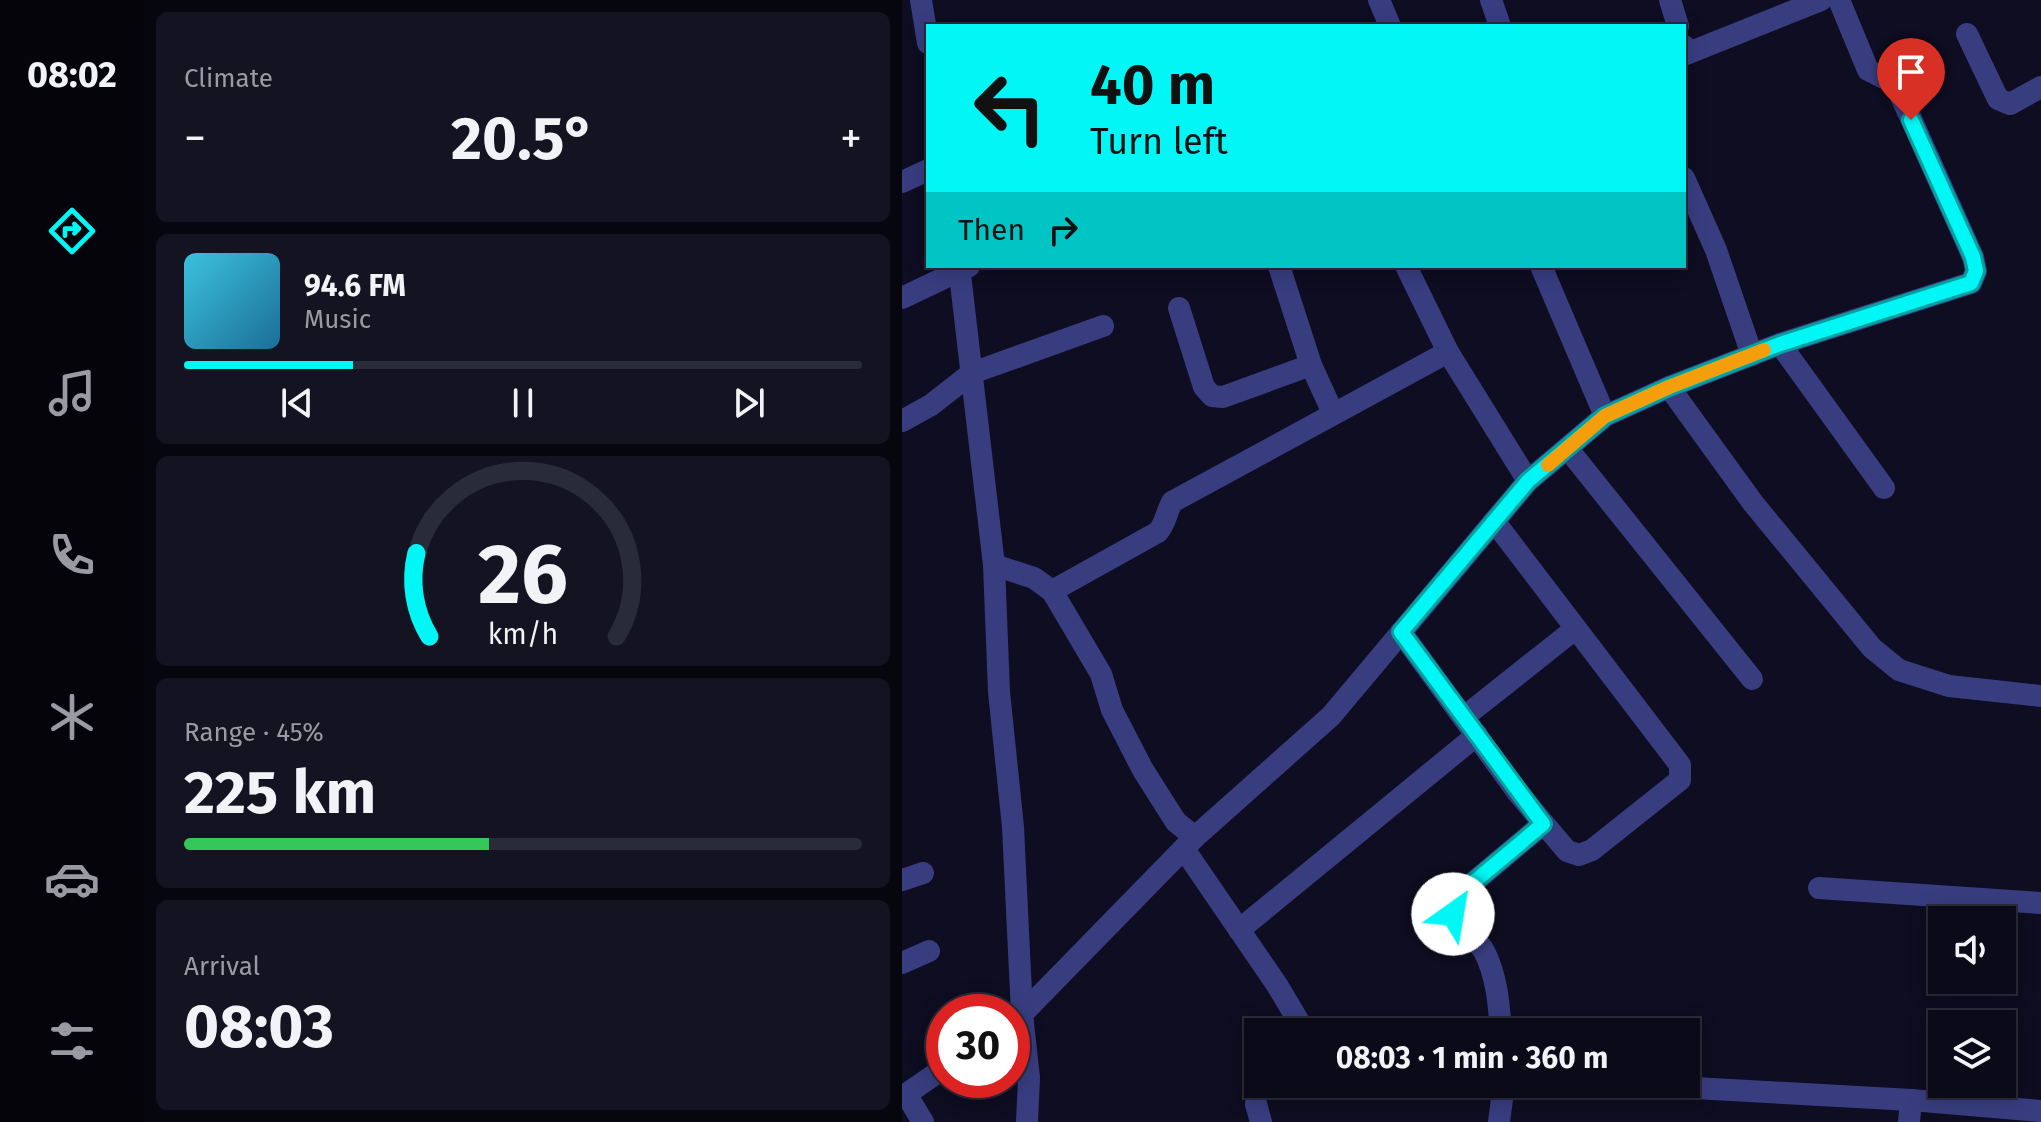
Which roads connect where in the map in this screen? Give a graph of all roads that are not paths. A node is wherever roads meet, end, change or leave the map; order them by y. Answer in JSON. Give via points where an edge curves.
{"nodes":[{"id":1,"x":921,"y":0,"type":"edge"},
{"id":2,"x":1379,"y":0,"type":"edge"},
{"id":3,"x":1491,"y":0,"type":"edge"},
{"id":4,"x":1670,"y":0,"type":"edge"},
{"id":5,"x":1821,"y":0,"type":"edge"},
{"id":6,"x":1839,"y":0,"type":"edge"},
{"id":7,"x":1389,"y":24,"type":"edge"},
{"id":8,"x":1499,"y":24,"type":"edge"},
{"id":9,"x":1677,"y":24,"type":"edge"},
{"id":10,"x":926,"y":31,"type":"edge"},
{"id":11,"x":1967,"y":34,"type":"dead end"},
{"id":12,"x":1686,"y":52,"type":"edge"},
{"id":13,"x":2041,"y":87,"type":"edge"},
{"id":14,"x":926,"y":171,"type":"edge"},
{"id":15,"x":902,"y":182,"type":"edge"},
{"id":16,"x":1686,"y":182,"type":"edge"},
{"id":17,"x":961,"y":268,"type":"edge"},
{"id":18,"x":963,"y":268,"type":"edge"},
{"id":19,"x":1280,"y":268,"type":"edge"},
{"id":20,"x":1407,"y":268,"type":"edge"},
{"id":21,"x":1542,"y":268,"type":"edge"},
{"id":22,"x":902,"y":298,"type":"edge"},
{"id":23,"x":1179,"y":308,"type":"dead end"},
{"id":24,"x":1103,"y":326,"type":"dead end"},
{"id":25,"x":1780,"y":344,"type":"junction"},
{"id":26,"x":1448,"y":352,"type":"junction"},
{"id":27,"x":1752,"y":355,"type":"junction"},
{"id":28,"x":1311,"y":365,"type":"junction"},
{"id":29,"x":972,"y":373,"type":"junction"},
{"id":30,"x":1669,"y":387,"type":"junction"},
{"id":31,"x":1333,"y":413,"type":"junction"},
{"id":32,"x":1605,"y":416,"type":"junction"},
{"id":33,"x":902,"y":421,"type":"edge"},
{"id":34,"x":1568,"y":449,"type":"junction"},
{"id":35,"x":1528,"y":481,"type":"junction"},
{"id":36,"x":1884,"y":488,"type":"dead end"},
{"id":37,"x":1494,"y":521,"type":"junction"},
{"id":38,"x":994,"y":565,"type":"junction"},
{"id":39,"x":1052,"y":591,"type":"junction"},
{"id":40,"x":1575,"y":629,"type":"junction"},
{"id":41,"x":1401,"y":632,"type":"junction"},
{"id":42,"x":1752,"y":679,"type":"dead end"},
{"id":43,"x":2041,"y":696,"type":"edge"},
{"id":44,"x":1470,"y":726,"type":"junction"},
{"id":45,"x":1543,"y":824,"type":"junction"},
{"id":46,"x":1189,"y":843,"type":"junction"},
{"id":47,"x":1819,"y":888,"type":"dead end"},
{"id":48,"x":2041,"y":903,"type":"edge"},
{"id":49,"x":1239,"y":930,"type":"junction"},
{"id":50,"x":929,"y":951,"type":"dead end"},
{"id":51,"x":902,"y":963,"type":"edge"},
{"id":52,"x":1016,"y":994,"type":"edge"},
{"id":53,"x":1030,"y":1005,"type":"edge"},
{"id":54,"x":1297,"y":1018,"type":"edge"},
{"id":55,"x":1500,"y":1018,"type":"edge"},
{"id":56,"x":926,"y":1080,"type":"edge"},
{"id":57,"x":1700,"y":1091,"type":"edge"},
{"id":58,"x":904,"y":1095,"type":"edge"},
{"id":59,"x":1028,"y":1098,"type":"edge"},
{"id":60,"x":1502,"y":1098,"type":"edge"},
{"id":61,"x":1910,"y":1111,"type":"edge"},
{"id":62,"x":2041,"y":1111,"type":"edge"},
{"id":63,"x":923,"y":1122,"type":"edge"},
{"id":64,"x":1027,"y":1122,"type":"edge"},
{"id":65,"x":1499,"y":1122,"type":"edge"}],
"edges":[{"from":1,"to":10,"type":"street"},
{"from":2,"to":7,"type":"street"},
{"from":3,"to":8,"type":"street"},
{"from":4,"to":9,"type":"street"},
{"from":5,"to":12,"type":"street"},
{"from":6,"to":25,"type":"street","via":[[1868,70],[1892,82],[1899,92],[1976,271],[1971,283]]},
{"from":11,"to":13,"type":"street","via":[[1998,99],[2010,104]]},
{"from":14,"to":15,"type":"street"},
{"from":16,"to":27,"type":"street"},
{"from":17,"to":22,"type":"street"},
{"from":18,"to":29,"type":"street"},
{"from":19,"to":28,"type":"street"},
{"from":20,"to":26,"type":"street"},
{"from":21,"to":32,"type":"street"},
{"from":23,"to":28,"type":"street","via":[[1204,387],[1212,396],[1223,397]]},
{"from":24,"to":29,"type":"street"},
{"from":25,"to":27,"type":"street"},
{"from":25,"to":36,"type":"street"},
{"from":26,"to":31,"type":"street"},
{"from":26,"to":35,"type":"street"},
{"from":27,"to":30,"type":"street"},
{"from":28,"to":31,"type":"street"},
{"from":29,"to":33,"type":"street"},
{"from":29,"to":38,"type":"street"},
{"from":30,"to":32,"type":"street"},
{"from":30,"to":43,"type":"street","via":[[1753,503],[1872,648],[1899,670],[1949,686]]},
{"from":31,"to":39,"type":"street","via":[[1172,502],[1158,532]]},
{"from":32,"to":34,"type":"street"},
{"from":34,"to":35,"type":"street"},
{"from":34,"to":42,"type":"street"},
{"from":35,"to":37,"type":"street"},
{"from":37,"to":40,"type":"street"},
{"from":37,"to":41,"type":"street"},
{"from":38,"to":39,"type":"street","via":[[1034,578]]},
{"from":38,"to":52,"type":"street","via":[[999,692],[1013,827]]},
{"from":39,"to":46,"type":"street","via":[[1101,674],[1112,710],[1143,770]]},
{"from":40,"to":44,"type":"street"},
{"from":40,"to":45,"type":"street","via":[[1680,765],[1680,780],[1579,855],[1567,851]]},
{"from":41,"to":44,"type":"street"},
{"from":41,"to":46,"type":"street","via":[[1331,716]]},
{"from":44,"to":45,"type":"street"},
{"from":44,"to":49,"type":"street"},
{"from":45,"to":55,"type":"street","via":[[1450,905],[1483,951],[1498,990]]},
{"from":46,"to":49,"type":"street"},
{"from":46,"to":53,"type":"street"},
{"from":47,"to":48,"type":"street"},
{"from":49,"to":54,"type":"street"},
{"from":50,"to":51,"type":"street"},
{"from":56,"to":58,"type":"street"},
{"from":57,"to":61,"type":"street"},
{"from":58,"to":63,"type":"street"},
{"from":59,"to":64,"type":"street"},
{"from":60,"to":65,"type":"street"},
{"from":61,"to":62,"type":"street"}]}
